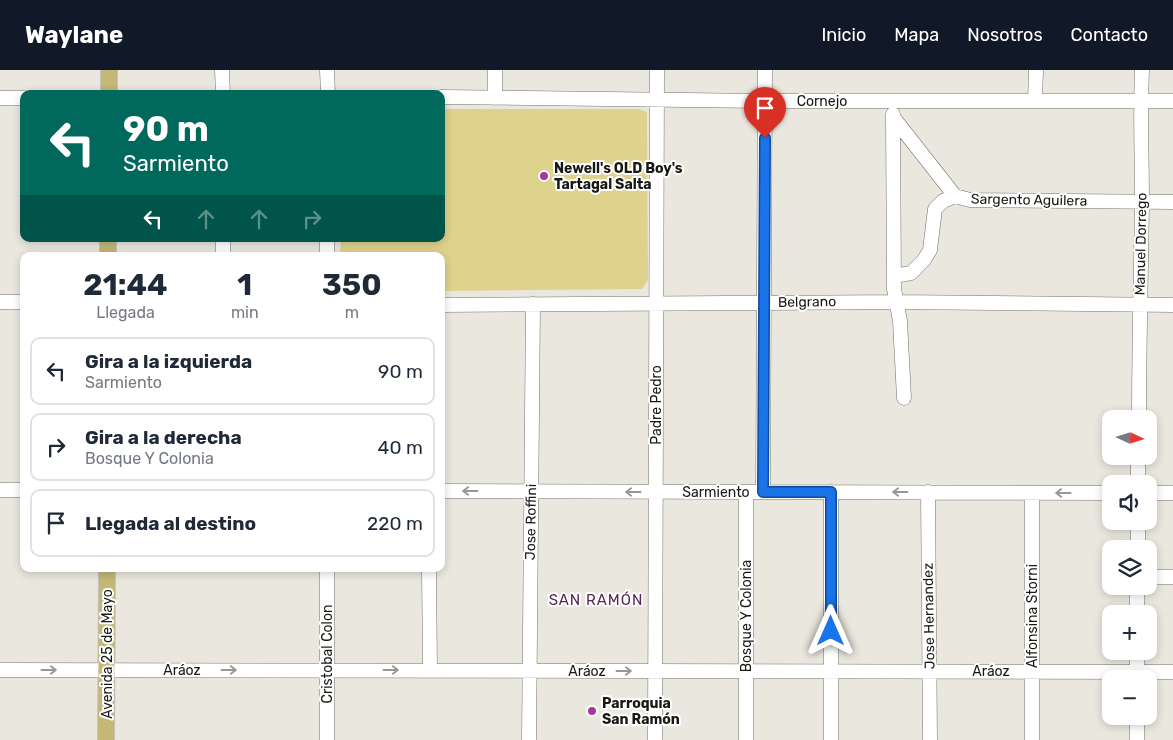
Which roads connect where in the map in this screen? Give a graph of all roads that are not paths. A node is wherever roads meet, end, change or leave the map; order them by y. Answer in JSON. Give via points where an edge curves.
{"nodes":[{"id":1,"x":109,"y":70,"type":"edge"},
{"id":2,"x":222,"y":70,"type":"edge"},
{"id":3,"x":327,"y":70,"type":"edge"},
{"id":4,"x":495,"y":70,"type":"edge"},
{"id":5,"x":657,"y":70,"type":"edge"},
{"id":6,"x":765,"y":70,"type":"edge"},
{"id":7,"x":1036,"y":70,"type":"edge"},
{"id":8,"x":1142,"y":70,"type":"edge"},
{"id":9,"x":109,"y":90,"type":"edge"},
{"id":10,"x":223,"y":90,"type":"edge"},
{"id":11,"x":328,"y":90,"type":"edge"},
{"id":12,"x":445,"y":97,"type":"edge"},
{"id":13,"x":0,"y":98,"type":"edge"},
{"id":14,"x":20,"y":98,"type":"edge"},
{"id":15,"x":495,"y":98,"type":"junction"},
{"id":16,"x":657,"y":99,"type":"junction"},
{"id":17,"x":766,"y":101,"type":"junction"},
{"id":18,"x":893,"y":101,"type":"junction"},
{"id":19,"x":1036,"y":101,"type":"junction"},
{"id":20,"x":1141,"y":101,"type":"junction"},
{"id":21,"x":1173,"y":101,"type":"edge"},
{"id":22,"x":893,"y":117,"type":"junction"},
{"id":23,"x":956,"y":196,"type":"junction"},
{"id":24,"x":1142,"y":202,"type":"junction"},
{"id":25,"x":1173,"y":202,"type":"edge"},
{"id":26,"x":894,"y":276,"type":"junction"},
{"id":27,"x":0,"y":302,"type":"edge"},
{"id":28,"x":20,"y":302,"type":"edge"},
{"id":29,"x":897,"y":302,"type":"junction"},
{"id":30,"x":764,"y":303,"type":"junction"},
{"id":31,"x":533,"y":304,"type":"junction"},
{"id":32,"x":656,"y":304,"type":"junction"},
{"id":33,"x":445,"y":305,"type":"edge"},
{"id":34,"x":1139,"y":305,"type":"junction"},
{"id":35,"x":1173,"y":305,"type":"edge"},
{"id":36,"x":904,"y":398,"type":"dead end"},
{"id":37,"x":1138,"y":410,"type":"edge"},
{"id":38,"x":0,"y":490,"type":"edge"},
{"id":39,"x":20,"y":490,"type":"edge"},
{"id":40,"x":445,"y":491,"type":"edge"},
{"id":41,"x":531,"y":491,"type":"junction"},
{"id":42,"x":656,"y":492,"type":"junction"},
{"id":43,"x":746,"y":492,"type":"junction"},
{"id":44,"x":763,"y":492,"type":"junction"},
{"id":45,"x":831,"y":492,"type":"junction"},
{"id":46,"x":928,"y":492,"type":"junction"},
{"id":47,"x":1032,"y":493,"type":"junction"},
{"id":48,"x":1102,"y":493,"type":"edge"},
{"id":49,"x":1157,"y":493,"type":"edge"},
{"id":50,"x":1173,"y":493,"type":"edge"},
{"id":51,"x":107,"y":572,"type":"edge"},
{"id":52,"x":327,"y":572,"type":"edge"},
{"id":53,"x":429,"y":572,"type":"edge"},
{"id":54,"x":1157,"y":577,"type":"edge"},
{"id":55,"x":1173,"y":577,"type":"edge"},
{"id":56,"x":0,"y":670,"type":"edge"},
{"id":57,"x":107,"y":670,"type":"junction"},
{"id":58,"x":327,"y":670,"type":"junction"},
{"id":59,"x":430,"y":670,"type":"junction"},
{"id":60,"x":530,"y":670,"type":"junction"},
{"id":61,"x":655,"y":671,"type":"junction"},
{"id":62,"x":746,"y":671,"type":"junction"},
{"id":63,"x":831,"y":671,"type":"junction"},
{"id":64,"x":930,"y":671,"type":"junction"},
{"id":65,"x":1032,"y":672,"type":"junction"},
{"id":66,"x":1173,"y":672,"type":"edge"},
{"id":67,"x":1157,"y":673,"type":"edge"},
{"id":68,"x":1102,"y":674,"type":"edge"},
{"id":69,"x":1137,"y":725,"type":"edge"},
{"id":70,"x":106,"y":740,"type":"edge"},
{"id":71,"x":327,"y":740,"type":"edge"},
{"id":72,"x":529,"y":740,"type":"edge"},
{"id":73,"x":655,"y":740,"type":"edge"},
{"id":74,"x":746,"y":740,"type":"edge"},
{"id":75,"x":831,"y":740,"type":"edge"},
{"id":76,"x":930,"y":740,"type":"edge"},
{"id":77,"x":1032,"y":740,"type":"edge"},
{"id":78,"x":1137,"y":740,"type":"edge"}],
"edges":[{"from":1,"to":9,"type":"main road"},
{"from":2,"to":10,"type":"street"},
{"from":3,"to":11,"type":"street"},
{"from":4,"to":15,"type":"street"},
{"from":5,"to":16,"type":"street","name":"Padre Pedro"},
{"from":6,"to":17,"type":"street"},
{"from":7,"to":19,"type":"street"},
{"from":8,"to":20,"type":"street","name":"Manuel Dorrego"},
{"from":12,"to":15,"type":"street","name":"Cornejo"},
{"from":13,"to":14,"type":"street"},
{"from":15,"to":16,"type":"street","name":"Cornejo"},
{"from":16,"to":17,"type":"street","name":"Cornejo"},
{"from":16,"to":32,"type":"street","name":"Padre Pedro"},
{"from":17,"to":18,"type":"street","name":"Cornejo"},
{"from":17,"to":30,"type":"street"},
{"from":18,"to":19,"type":"street","name":"Cornejo"},
{"from":18,"to":22,"type":"street"},
{"from":19,"to":20,"type":"street","name":"Cornejo"},
{"from":20,"to":21,"type":"street","name":"Cornejo"},
{"from":20,"to":24,"type":"street","name":"Manuel Dorrego"},
{"from":22,"to":23,"type":"street","name":"Sargento Aguilera"},
{"from":22,"to":26,"type":"street"},
{"from":23,"to":24,"type":"street","name":"Sargento Aguilera","via":[[970,200]]},
{"from":23,"to":26,"type":"street","via":[[943,201],[935,209],[930,250],[924,260],[911,273]]},
{"from":24,"to":25,"type":"street","name":"Sargento Aguilera"},
{"from":24,"to":34,"type":"street","name":"Manuel Dorrego"},
{"from":26,"to":29,"type":"street"},
{"from":27,"to":28,"type":"street"},
{"from":29,"to":30,"type":"street","name":"Belgrano"},
{"from":29,"to":34,"type":"street","name":"Belgrano"},
{"from":29,"to":36,"type":"street"},
{"from":30,"to":32,"type":"street","name":"Belgrano"},
{"from":30,"to":44,"type":"street"},
{"from":31,"to":32,"type":"street","name":"Belgrano"},
{"from":31,"to":33,"type":"street","name":"Belgrano"},
{"from":31,"to":41,"type":"street","name":"Jose Roffini"},
{"from":32,"to":42,"type":"street","name":"Padre Pedro"},
{"from":34,"to":35,"type":"street","name":"Belgrano"},
{"from":34,"to":37,"type":"street","name":"Manuel Dorrego"},
{"from":38,"to":39,"type":"street"},
{"from":41,"to":40,"type":"street","name":"Sarmiento","one_way":true},
{"from":42,"to":41,"type":"street","name":"Sarmiento","one_way":true},
{"from":41,"to":60,"type":"street","name":"Jose Roffini"},
{"from":42,"to":43,"type":"street","name":"Sarmiento"},
{"from":42,"to":61,"type":"street","name":"Padre Pedro"},
{"from":43,"to":44,"type":"street","name":"Sarmiento"},
{"from":43,"to":62,"type":"street","name":"Bosque Y Colonia"},
{"from":44,"to":45,"type":"street","name":"Sarmiento"},
{"from":46,"to":45,"type":"street","name":"Sarmiento","one_way":true},
{"from":45,"to":63,"type":"street"},
{"from":46,"to":47,"type":"street","name":"Sarmiento"},
{"from":46,"to":64,"type":"street","name":"Jose Hernandez"},
{"from":48,"to":47,"type":"street","name":"Sarmiento","one_way":true},
{"from":47,"to":65,"type":"street","name":"Alfonsina Storni"},
{"from":49,"to":50,"type":"street"},
{"from":51,"to":57,"type":"main road","name":"Avenida 25 de Mayo"},
{"from":52,"to":58,"type":"street","name":"Cristobal Colon"},
{"from":53,"to":59,"type":"street"},
{"from":54,"to":55,"type":"street"},
{"from":56,"to":57,"type":"street","name":"Aráoz","one_way":true},
{"from":57,"to":58,"type":"street","name":"Aráoz","one_way":true},
{"from":57,"to":70,"type":"main road","name":"Avenida 25 de Mayo"},
{"from":58,"to":59,"type":"street","name":"Aráoz","one_way":true},
{"from":58,"to":71,"type":"street","name":"Cristobal Colon"},
{"from":59,"to":60,"type":"street","name":"Aráoz"},
{"from":60,"to":61,"type":"street","name":"Aráoz","one_way":true},
{"from":60,"to":72,"type":"street","name":"Jose Roffini"},
{"from":61,"to":62,"type":"street","name":"Aráoz"},
{"from":61,"to":73,"type":"street","name":"Padre Pedro"},
{"from":62,"to":63,"type":"street","name":"Aráoz"},
{"from":62,"to":74,"type":"street","name":"Bosque Y Colonia"},
{"from":63,"to":64,"type":"street","name":"Aráoz"},
{"from":63,"to":75,"type":"street"},
{"from":64,"to":65,"type":"street","name":"Aráoz"},
{"from":64,"to":76,"type":"street","name":"Jose Hernandez"},
{"from":65,"to":68,"type":"street","name":"Aráoz"},
{"from":65,"to":77,"type":"street","name":"Alfonsina Storni"},
{"from":66,"to":67,"type":"street","name":"Aráoz"},
{"from":69,"to":78,"type":"street"}]}
